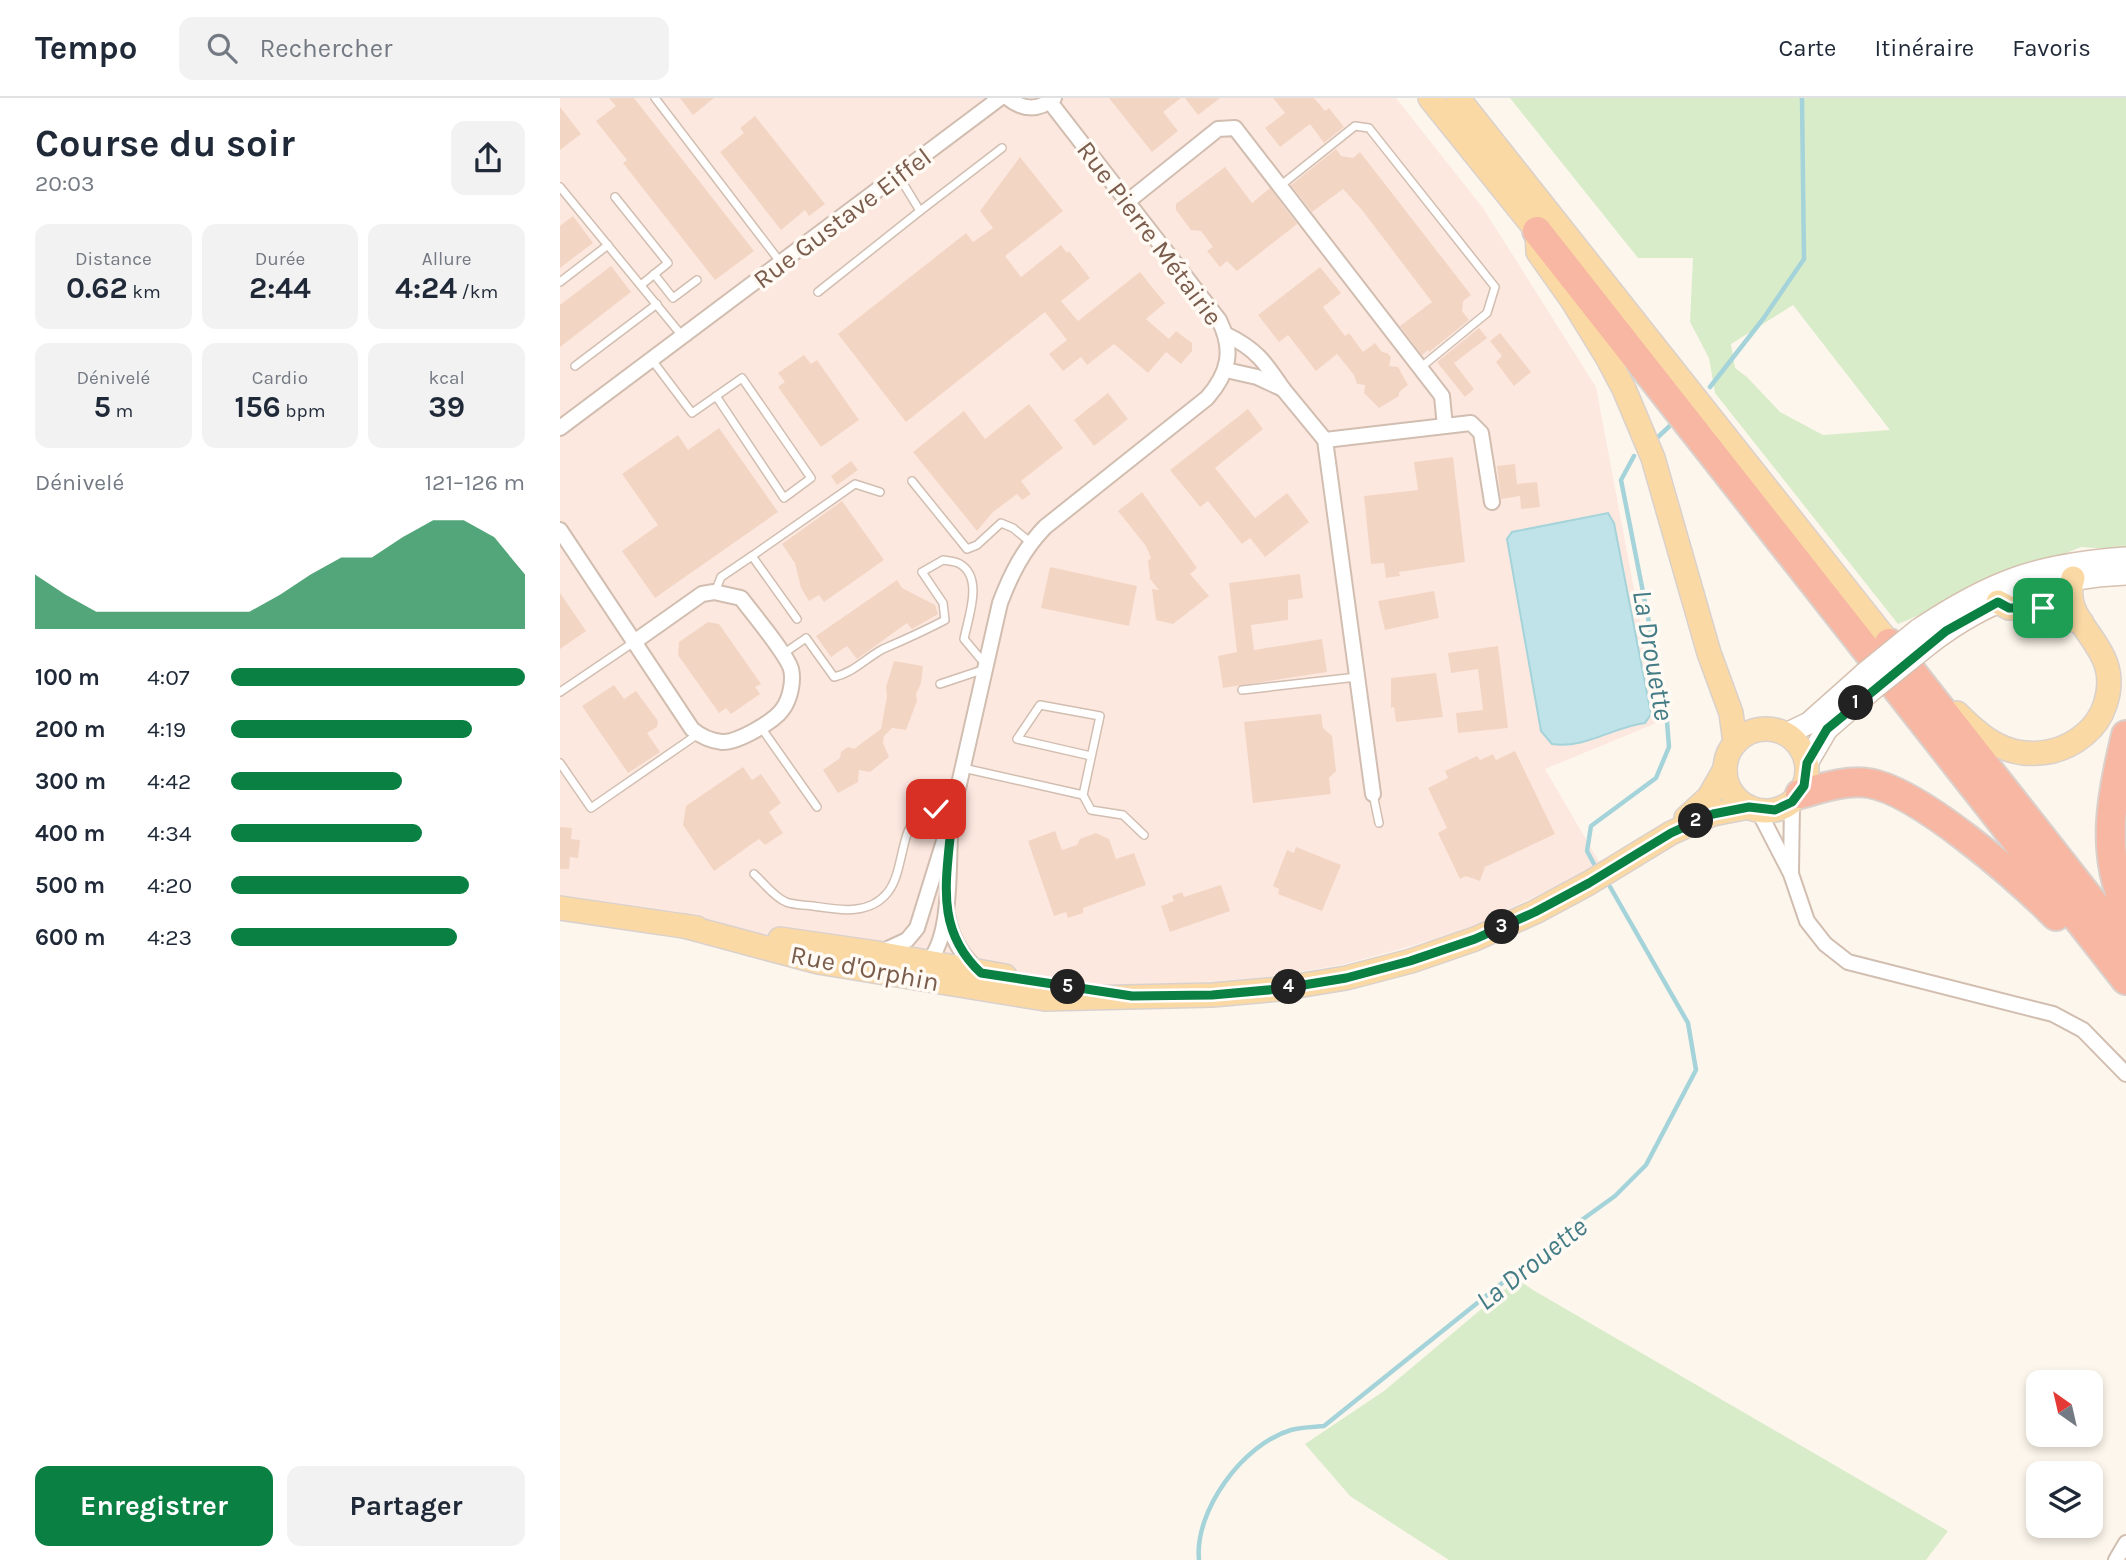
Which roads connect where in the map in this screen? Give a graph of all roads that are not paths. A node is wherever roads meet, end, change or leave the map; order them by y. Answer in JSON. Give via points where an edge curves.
{"nodes":[{"id":1,"x":655,"y":98,"type":"edge"},
{"id":2,"x":1000,"y":98,"type":"edge"},
{"id":3,"x":1008,"y":98,"type":"edge"},
{"id":4,"x":1430,"y":98,"type":"edge"},
{"id":5,"x":1458,"y":98,"type":"edge"},
{"id":6,"x":1052,"y":100,"type":"edge"},
{"id":7,"x":1002,"y":148,"type":"dead end"},
{"id":8,"x":898,"y":175,"type":"junction"},
{"id":9,"x":1280,"y":186,"type":"junction"},
{"id":10,"x":560,"y":187,"type":"edge"},
{"id":11,"x":615,"y":197,"type":"dead end"},
{"id":12,"x":1127,"y":202,"type":"junction"},
{"id":13,"x":920,"y":211,"type":"junction"},
{"id":14,"x":1536,"y":231,"type":"junction"},
{"id":15,"x":608,"y":245,"type":"junction"},
{"id":16,"x":781,"y":263,"type":"junction"},
{"id":17,"x":654,"y":274,"type":"junction"},
{"id":18,"x":696,"y":280,"type":"dead end"},
{"id":19,"x":560,"y":282,"type":"edge"},
{"id":20,"x":641,"y":285,"type":"junction"},
{"id":21,"x":818,"y":292,"type":"dead end"},
{"id":22,"x":657,"y":304,"type":"junction"},
{"id":23,"x":1227,"y":335,"type":"junction"},
{"id":24,"x":684,"y":337,"type":"junction"},
{"id":25,"x":653,"y":360,"type":"junction"},
{"id":26,"x":575,"y":366,"type":"dead end"},
{"id":27,"x":1420,"y":368,"type":"junction"},
{"id":28,"x":1226,"y":370,"type":"junction"},
{"id":29,"x":1283,"y":389,"type":"junction"},
{"id":30,"x":716,"y":396,"type":"junction"},
{"id":31,"x":1445,"y":426,"type":"junction"},
{"id":32,"x":560,"y":428,"type":"edge"},
{"id":33,"x":1325,"y":440,"type":"junction"},
{"id":34,"x":912,"y":481,"type":"dead end"},
{"id":35,"x":880,"y":492,"type":"dead end"},
{"id":36,"x":1492,"y":502,"type":"dead end"},
{"id":37,"x":560,"y":530,"type":"edge"},
{"id":38,"x":1030,"y":542,"type":"junction"},
{"id":39,"x":752,"y":556,"type":"junction"},
{"id":40,"x":2126,"y":558,"type":"edge"},
{"id":41,"x":2079,"y":570,"type":"junction"},
{"id":42,"x":2126,"y":574,"type":"edge"},
{"id":43,"x":714,"y":592,"type":"junction"},
{"id":44,"x":1998,"y":602,"type":"junction"},
{"id":45,"x":797,"y":620,"type":"dead end"},
{"id":46,"x":2082,"y":623,"type":"junction"},
{"id":47,"x":1924,"y":637,"type":"junction"},
{"id":48,"x":634,"y":642,"type":"junction"},
{"id":49,"x":1889,"y":643,"type":"junction"},
{"id":50,"x":782,"y":654,"type":"junction"},
{"id":51,"x":985,"y":667,"type":"junction"},
{"id":52,"x":1357,"y":677,"type":"junction"},
{"id":53,"x":1868,"y":682,"type":"junction"},
{"id":54,"x":940,"y":684,"type":"dead end"},
{"id":55,"x":1242,"y":690,"type":"dead end"},
{"id":56,"x":560,"y":692,"type":"edge"},
{"id":57,"x":760,"y":726,"type":"junction"},
{"id":58,"x":698,"y":734,"type":"junction"},
{"id":59,"x":1786,"y":734,"type":"junction"},
{"id":60,"x":2126,"y":735,"type":"edge"},
{"id":61,"x":1735,"y":743,"type":"junction"},
{"id":62,"x":1091,"y":756,"type":"junction"},
{"id":63,"x":1807,"y":763,"type":"junction"},
{"id":64,"x":560,"y":764,"type":"edge"},
{"id":65,"x":963,"y":768,"type":"junction"},
{"id":66,"x":1725,"y":769,"type":"junction"},
{"id":67,"x":1373,"y":794,"type":"joint"},
{"id":68,"x":1083,"y":795,"type":"junction"},
{"id":69,"x":1796,"y":798,"type":"junction"},
{"id":70,"x":817,"y":807,"type":"dead end"},
{"id":71,"x":1753,"y":808,"type":"junction"},
{"id":72,"x":952,"y":815,"type":"junction"},
{"id":73,"x":1379,"y":823,"type":"dead end"},
{"id":74,"x":1671,"y":833,"type":"junction"},
{"id":75,"x":1144,"y":835,"type":"dead end"},
{"id":76,"x":754,"y":874,"type":"dead end"},
{"id":77,"x":1791,"y":874,"type":"junction"},
{"id":78,"x":946,"y":906,"type":"junction"},
{"id":79,"x":560,"y":908,"type":"edge"},
{"id":80,"x":2126,"y":908,"type":"edge"},
{"id":81,"x":684,"y":926,"type":"junction"},
{"id":82,"x":2126,"y":945,"type":"edge"},
{"id":83,"x":877,"y":953,"type":"junction"},
{"id":84,"x":928,"y":962,"type":"junction"},
{"id":85,"x":981,"y":973,"type":"junction"},
{"id":86,"x":901,"y":976,"type":"junction"},
{"id":87,"x":2126,"y":980,"type":"edge"},
{"id":88,"x":1132,"y":996,"type":"junction"},
{"id":89,"x":2126,"y":997,"type":"edge"},
{"id":90,"x":2126,"y":1074,"type":"edge"},
{"id":91,"x":2126,"y":1544,"type":"edge"},
{"id":92,"x":2116,"y":1560,"type":"edge"}],
"edges":[{"from":1,"to":16,"type":"lane"},
{"from":2,"to":8,"type":"street","name":"Rue Gustave Eiffel"},
{"from":3,"to":6,"type":"street","via":[[1027,108]]},
{"from":4,"to":14,"type":"main road"},
{"from":5,"to":49,"type":"main road"},
{"from":6,"to":12,"type":"street","name":"Rue Pierre Métairie"},
{"from":7,"to":13,"type":"lane"},
{"from":8,"to":13,"type":"lane"},
{"from":8,"to":16,"type":"street","name":"Rue Gustave Eiffel"},
{"from":9,"to":12,"type":"street","via":[[1235,128],[1218,129]]},
{"from":9,"to":27,"type":"street"},
{"from":9,"to":27,"type":"lane","via":[[1355,126],[1369,128],[1495,287],[1487,313]]},
{"from":10,"to":15,"type":"lane"},
{"from":11,"to":17,"type":"lane","via":[[668,263]]},
{"from":12,"to":23,"type":"street","name":"Rue Pierre Métairie"},
{"from":13,"to":21,"type":"lane"},
{"from":14,"to":61,"type":"main road","via":[[1538,252],[1607,357],[1653,457],[1709,653],[1731,713]]},
{"from":14,"to":87,"type":"highway"},
{"from":15,"to":19,"type":"lane"},
{"from":15,"to":20,"type":"lane"},
{"from":16,"to":24,"type":"street","name":"Rue Gustave Eiffel"},
{"from":17,"to":18,"type":"lane","via":[[673,298]]},
{"from":17,"to":20,"type":"lane"},
{"from":20,"to":22,"type":"lane"},
{"from":22,"to":24,"type":"lane"},
{"from":22,"to":26,"type":"lane"},
{"from":23,"to":28,"type":"street","name":"Rue Pierre Métairie"},
{"from":23,"to":29,"type":"street","via":[[1264,360]]},
{"from":24,"to":25,"type":"street","name":"Rue Gustave Eiffel"},
{"from":25,"to":30,"type":"lane","via":[[692,413]]},
{"from":25,"to":32,"type":"street","name":"Rue Gustave Eiffel"},
{"from":27,"to":31,"type":"street","via":[[1442,396]]},
{"from":28,"to":29,"type":"street"},
{"from":28,"to":38,"type":"street","via":[[1207,398]]},
{"from":29,"to":33,"type":"street"},
{"from":30,"to":30,"type":"lane","via":[[742,378],[811,478],[784,498]]},
{"from":31,"to":33,"type":"street"},
{"from":31,"to":36,"type":"street","via":[[1471,423],[1481,433]]},
{"from":33,"to":52,"type":"street"},
{"from":34,"to":38,"type":"lane","via":[[967,549],[1001,523]]},
{"from":35,"to":39,"type":"lane","via":[[855,484]]},
{"from":37,"to":48,"type":"street"},
{"from":38,"to":51,"type":"street","via":[[1000,603]]},
{"from":39,"to":43,"type":"lane","via":[[721,577]]},
{"from":39,"to":45,"type":"lane"},
{"from":40,"to":41,"type":"main road"},
{"from":41,"to":42,"type":"main road"},
{"from":41,"to":44,"type":"main road"},
{"from":41,"to":46,"type":"main road","via":[[2070,601]]},
{"from":41,"to":47,"type":"main road","via":[[2030,573],[2002,582],[1955,604]]},
{"from":43,"to":48,"type":"street","via":[[702,594]]},
{"from":43,"to":50,"type":"street","via":[[741,598]]},
{"from":44,"to":46,"type":"main road","via":[[2009,608],[2043,608]]},
{"from":44,"to":47,"type":"main road"},
{"from":46,"to":49,"type":"main road","via":[[2105,653],[2108,697],[2090,730],[2073,744],[2034,754],[2003,748],[1976,732],[1906,650]]},
{"from":47,"to":53,"type":"main road","bridge":true},
{"from":48,"to":56,"type":"lane"},
{"from":48,"to":58,"type":"street"},
{"from":49,"to":82,"type":"highway"},
{"from":50,"to":51,"type":"lane","via":[[806,638],[834,677],[845,675],[881,650],[945,620],[943,603],[922,572],[943,560],[960,564],[971,577],[973,592],[964,639]]},
{"from":50,"to":57,"type":"street","via":[[791,667],[788,699],[782,711]]},
{"from":51,"to":54,"type":"lane"},
{"from":51,"to":65,"type":"street"},
{"from":52,"to":55,"type":"lane"},
{"from":52,"to":67,"type":"street"},
{"from":53,"to":59,"type":"main road"},
{"from":53,"to":63,"type":"main road","via":[[1827,729]]},
{"from":57,"to":58,"type":"street","via":[[737,740],[722,742]]},
{"from":57,"to":70,"type":"lane"},
{"from":58,"to":64,"type":"lane","via":[[591,808]]},
{"from":59,"to":61,"type":"main road","via":[[1755,730]]},
{"from":59,"to":63,"type":"main road"},
{"from":60,"to":80,"type":"highway","via":[[2110,825],[2115,878]]},
{"from":61,"to":66,"type":"main road"},
{"from":62,"to":62,"type":"lane","via":[[1100,716],[1040,705],[1017,739]]},
{"from":62,"to":68,"type":"lane"},
{"from":63,"to":69,"type":"main road","via":[[1806,779]]},
{"from":65,"to":68,"type":"lane"},
{"from":65,"to":72,"type":"street"},
{"from":66,"to":71,"type":"main road","via":[[1734,795]]},
{"from":66,"to":74,"type":"main road","name":"Rue d'Orphin","via":[[1709,797]]},
{"from":67,"to":73,"type":"lane"},
{"from":68,"to":75,"type":"lane","via":[[1091,810],[1123,815]]},
{"from":69,"to":71,"type":"main road","via":[[1775,810]]},
{"from":69,"to":77,"type":"street"},
{"from":69,"to":89,"type":"highway","via":[[1840,783],[1869,783],[1895,792],[2027,886]]},
{"from":71,"to":74,"type":"main road","name":"Rue d'Orphin","via":[[1713,814]]},
{"from":71,"to":77,"type":"street"},
{"from":72,"to":76,"type":"lane","via":[[936,809],[910,825],[889,891],[866,907],[847,911],[788,903]]},
{"from":72,"to":78,"type":"street"},
{"from":72,"to":83,"type":"street","via":[[917,928],[906,940]]},
{"from":74,"to":88,"type":"main road","name":"Rue d'Orphin","via":[[1535,912],[1410,961],[1279,989]]},
{"from":77,"to":90,"type":"street","via":[[1807,921],[1825,944],[1849,962],[2053,1014],[2083,1030]]},
{"from":78,"to":84,"type":"street","via":[[939,946]]},
{"from":78,"to":85,"type":"street","via":[[950,932],[964,957]]},
{"from":79,"to":81,"type":"main road","name":"Rue d'Orphin"},
{"from":81,"to":83,"type":"main road","name":"Rue d'Orphin"},
{"from":81,"to":86,"type":"main road","name":"Rue d'Orphin","via":[[818,962]]},
{"from":83,"to":84,"type":"main road","name":"Rue d'Orphin"},
{"from":84,"to":85,"type":"main road","name":"Rue d'Orphin"},
{"from":84,"to":86,"type":"street"},
{"from":85,"to":88,"type":"main road","name":"Rue d'Orphin"},
{"from":86,"to":88,"type":"main road","name":"Rue d'Orphin","via":[[1045,999]]},
{"from":91,"to":92,"type":"street"}]}
